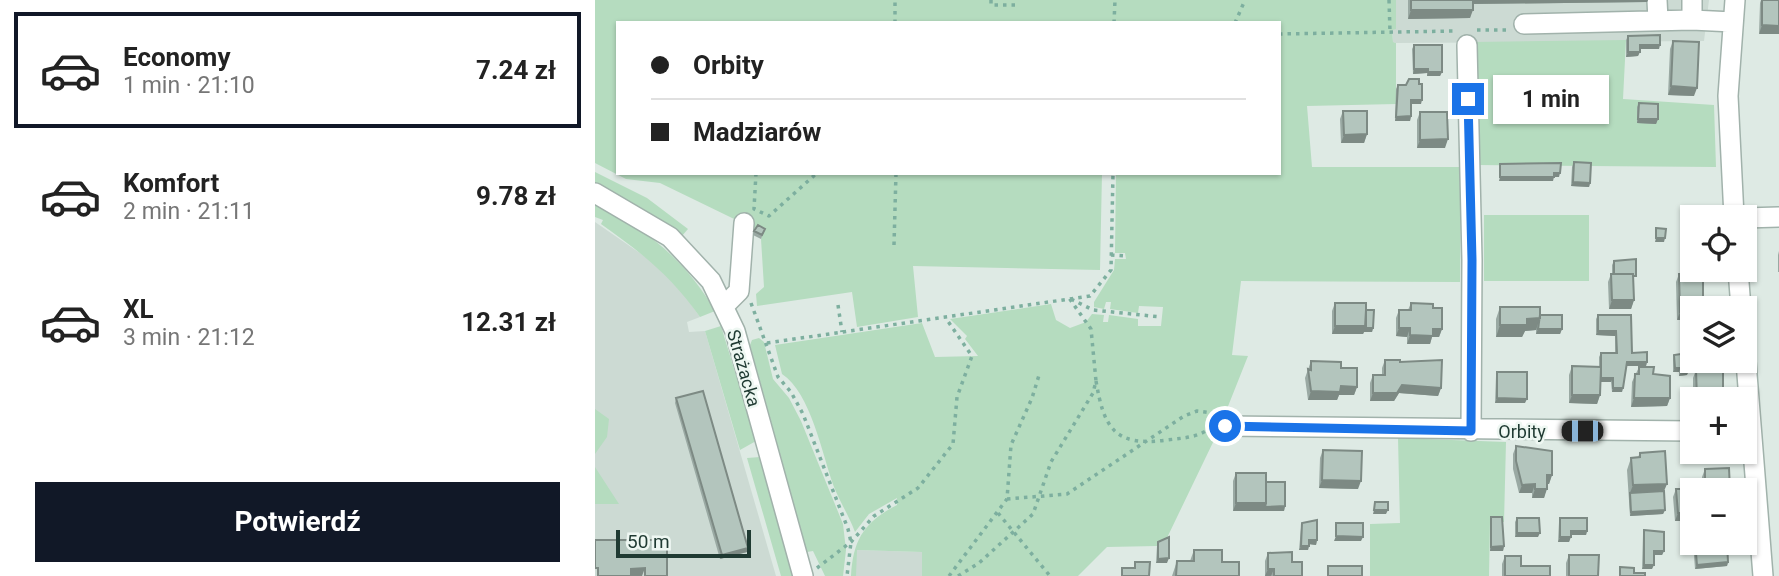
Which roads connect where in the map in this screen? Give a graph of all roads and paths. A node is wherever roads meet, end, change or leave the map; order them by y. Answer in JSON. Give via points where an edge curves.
{"nodes":[{"id":1,"x":895,"y":0,"type":"edge"},
{"id":2,"x":991,"y":0,"type":"edge"},
{"id":3,"x":1115,"y":0,"type":"edge"},
{"id":4,"x":1245,"y":0,"type":"edge"},
{"id":5,"x":1389,"y":0,"type":"edge"},
{"id":6,"x":1657,"y":0,"type":"edge"},
{"id":7,"x":1692,"y":0,"type":"edge"},
{"id":8,"x":1735,"y":0,"type":"edge"},
{"id":9,"x":1016,"y":5,"type":"dead end"},
{"id":10,"x":1658,"y":20,"type":"junction"},
{"id":11,"x":1692,"y":20,"type":"junction"},
{"id":12,"x":895,"y":21,"type":"edge"},
{"id":13,"x":1114,"y":21,"type":"edge"},
{"id":14,"x":1236,"y":21,"type":"edge"},
{"id":15,"x":1733,"y":22,"type":"junction"},
{"id":16,"x":1524,"y":24,"type":"dead end"},
{"id":17,"x":1281,"y":34,"type":"edge"},
{"id":18,"x":1467,"y":46,"type":"dead end"},
{"id":19,"x":756,"y":175,"type":"edge"},
{"id":20,"x":815,"y":175,"type":"edge"},
{"id":21,"x":896,"y":175,"type":"edge"},
{"id":22,"x":1113,"y":175,"type":"edge"},
{"id":23,"x":595,"y":194,"type":"edge"},
{"id":24,"x":1733,"y":205,"type":"edge"},
{"id":25,"x":1779,"y":217,"type":"edge"},
{"id":26,"x":1757,"y":218,"type":"edge"},
{"id":27,"x":744,"y":223,"type":"dead end"},
{"id":28,"x":894,"y":245,"type":"dead end"},
{"id":29,"x":1111,"y":255,"type":"junction"},
{"id":30,"x":1125,"y":256,"type":"dead end"},
{"id":31,"x":1069,"y":298,"type":"junction"},
{"id":32,"x":838,"y":305,"type":"dead end"},
{"id":33,"x":724,"y":306,"type":"junction"},
{"id":34,"x":754,"y":307,"type":"dead end"},
{"id":35,"x":945,"y":317,"type":"junction"},
{"id":36,"x":1161,"y":317,"type":"dead end"},
{"id":37,"x":842,"y":332,"type":"junction"},
{"id":38,"x":767,"y":344,"type":"junction"},
{"id":39,"x":1040,"y":372,"type":"dead end"},
{"id":40,"x":1096,"y":381,"type":"junction"},
{"id":41,"x":1220,"y":421,"type":"junction"},
{"id":42,"x":1471,"y":431,"type":"junction"},
{"id":43,"x":1680,"y":431,"type":"edge"},
{"id":44,"x":1144,"y":443,"type":"junction"},
{"id":45,"x":1751,"y":464,"type":"edge"},
{"id":46,"x":1038,"y":496,"type":"junction"},
{"id":47,"x":1007,"y":499,"type":"junction"},
{"id":48,"x":998,"y":513,"type":"junction"},
{"id":49,"x":1014,"y":533,"type":"junction"},
{"id":50,"x":851,"y":542,"type":"junction"},
{"id":51,"x":810,"y":573,"type":"edge"},
{"id":52,"x":846,"y":576,"type":"edge"},
{"id":53,"x":949,"y":576,"type":"edge"},
{"id":54,"x":958,"y":576,"type":"edge"},
{"id":55,"x":1050,"y":576,"type":"edge"},
{"id":56,"x":1763,"y":576,"type":"edge"}],
"edges":[{"from":1,"to":12,"type":"path"},
{"from":2,"to":9,"type":"path","via":[[991,5]]},
{"from":3,"to":13,"type":"path"},
{"from":4,"to":14,"type":"path"},
{"from":5,"to":17,"type":"path","via":[[1391,32]]},
{"from":6,"to":10,"type":"street"},
{"from":7,"to":11,"type":"street"},
{"from":8,"to":15,"type":"street"},
{"from":10,"to":11,"type":"street"},
{"from":10,"to":16,"type":"street"},
{"from":11,"to":15,"type":"street"},
{"from":15,"to":24,"type":"street","via":[[1728,118]]},
{"from":18,"to":42,"type":"street"},
{"from":19,"to":20,"type":"path","via":[[754,209],[769,216]]},
{"from":21,"to":28,"type":"path"},
{"from":22,"to":29,"type":"path"},
{"from":23,"to":33,"type":"street","name":"Strażacka","via":[[670,237],[711,281]]},
{"from":25,"to":26,"type":"street"},
{"from":27,"to":33,"type":"street","via":[[739,291]]},
{"from":29,"to":30,"type":"path"},
{"from":29,"to":31,"type":"path","via":[[1111,270],[1090,296]]},
{"from":31,"to":35,"type":"path"},
{"from":31,"to":36,"type":"path","via":[[1093,310]]},
{"from":31,"to":40,"type":"path","via":[[1091,329]]},
{"from":32,"to":37,"type":"path"},
{"from":33,"to":51,"type":"street","name":"Strażacka"},
{"from":34,"to":38,"type":"path"},
{"from":35,"to":37,"type":"path"},
{"from":35,"to":50,"type":"path","via":[[972,356],[957,397],[953,444],[918,488],[874,516]]},
{"from":37,"to":38,"type":"path"},
{"from":38,"to":50,"type":"path","via":[[778,377],[803,414]]},
{"from":39,"to":47,"type":"path","via":[[1011,445]]},
{"from":40,"to":44,"type":"path","via":[[1107,424],[1125,439]]},
{"from":40,"to":46,"type":"path","via":[[1087,407],[1051,462]]},
{"from":41,"to":42,"type":"street","name":"Orbity"},
{"from":41,"to":44,"type":"path","via":[[1199,436]]},
{"from":41,"to":44,"type":"path","via":[[1196,411]]},
{"from":42,"to":43,"type":"street","name":"Orbity"},
{"from":44,"to":46,"type":"path","via":[[1067,494]]},
{"from":45,"to":56,"type":"street"},
{"from":46,"to":47,"type":"path"},
{"from":46,"to":49,"type":"path","via":[[1033,514]]},
{"from":47,"to":48,"type":"path"},
{"from":48,"to":49,"type":"path"},
{"from":48,"to":53,"type":"path"},
{"from":49,"to":54,"type":"path"},
{"from":49,"to":55,"type":"path"},
{"from":50,"to":51,"type":"path"},
{"from":50,"to":52,"type":"path"}]}
